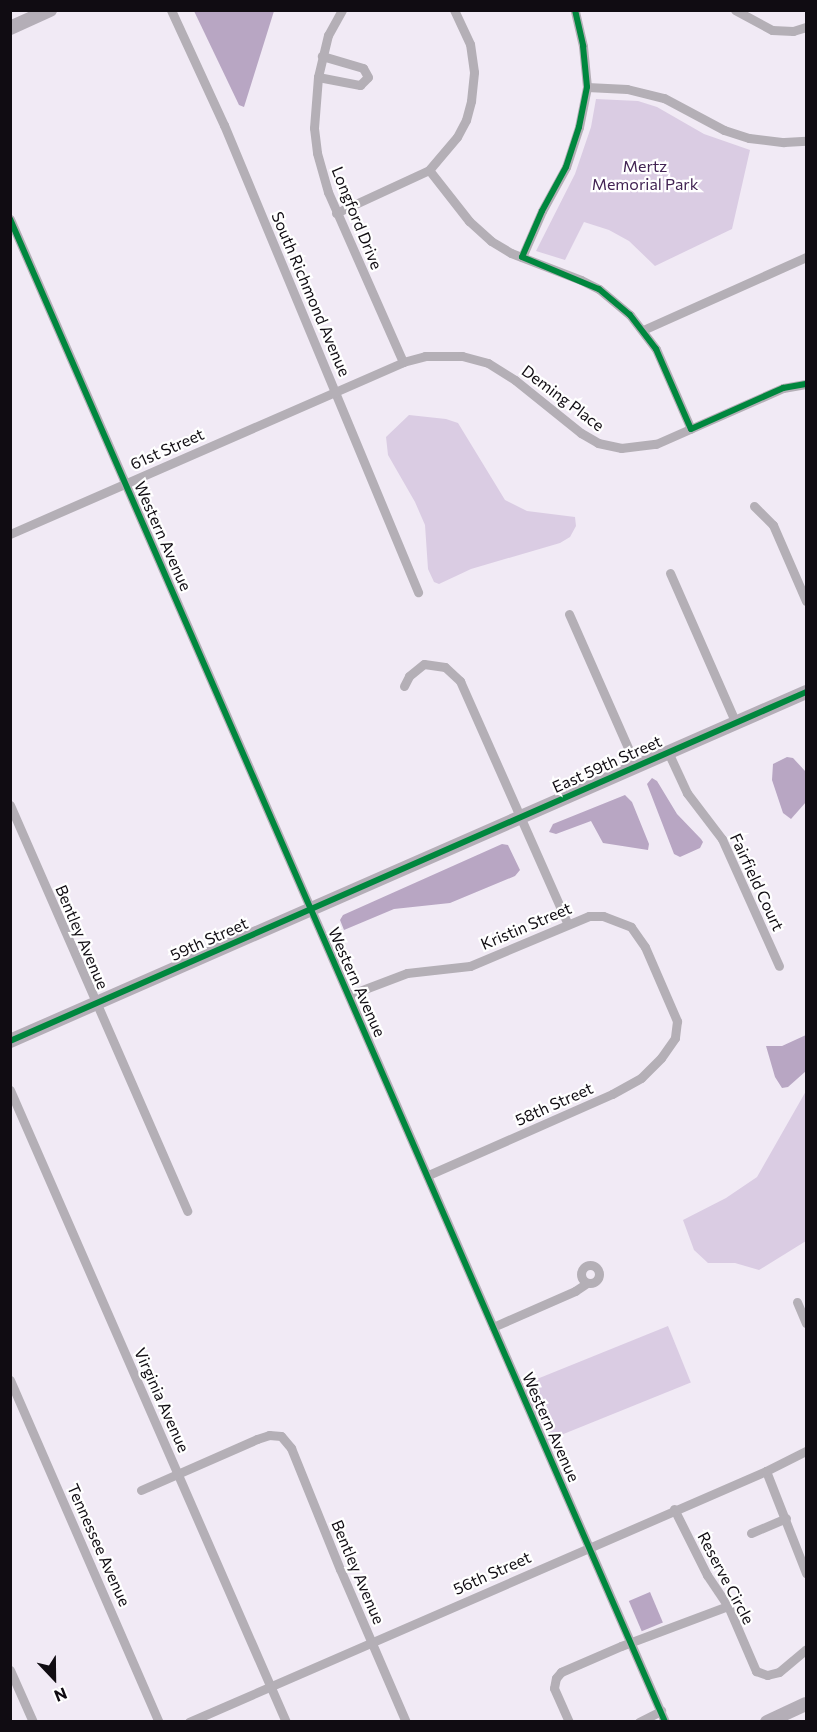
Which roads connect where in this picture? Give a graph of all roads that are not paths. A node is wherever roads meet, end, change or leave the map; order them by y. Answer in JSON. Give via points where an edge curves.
{"nodes":[{"id":1,"x":50,"y":10,"type":"edge"},
{"id":2,"x":171,"y":10,"type":"edge"},
{"id":3,"x":342,"y":10,"type":"edge"},
{"id":4,"x":454,"y":10,"type":"edge"},
{"id":5,"x":575,"y":10,"type":"edge"},
{"id":6,"x":735,"y":10,"type":"edge"},
{"id":7,"x":807,"y":27,"type":"edge"},
{"id":8,"x":10,"y":28,"type":"edge"},
{"id":9,"x":322,"y":56,"type":"junction"},
{"id":10,"x":318,"y":77,"type":"junction"},
{"id":11,"x":587,"y":87,"type":"junction"},
{"id":12,"x":807,"y":141,"type":"edge"},
{"id":13,"x":429,"y":170,"type":"junction"},
{"id":14,"x":336,"y":213,"type":"junction"},
{"id":15,"x":10,"y":219,"type":"edge"},
{"id":16,"x":522,"y":257,"type":"junction"},
{"id":17,"x":807,"y":257,"type":"edge"},
{"id":18,"x":643,"y":330,"type":"junction"},
{"id":19,"x":403,"y":362,"type":"junction"},
{"id":20,"x":807,"y":384,"type":"edge"},
{"id":21,"x":336,"y":392,"type":"junction"},
{"id":22,"x":691,"y":429,"type":"junction"},
{"id":23,"x":126,"y":484,"type":"junction"},
{"id":24,"x":754,"y":506,"type":"dead end"},
{"id":25,"x":10,"y":534,"type":"edge"},
{"id":26,"x":670,"y":573,"type":"dead end"},
{"id":27,"x":418,"y":592,"type":"dead end"},
{"id":28,"x":807,"y":601,"type":"edge"},
{"id":29,"x":569,"y":614,"type":"dead end"},
{"id":30,"x":404,"y":686,"type":"dead end"},
{"id":31,"x":807,"y":692,"type":"edge"},
{"id":32,"x":736,"y":723,"type":"junction"},
{"id":33,"x":668,"y":752,"type":"junction"},
{"id":34,"x":636,"y":766,"type":"junction"},
{"id":35,"x":10,"y":805,"type":"edge"},
{"id":36,"x":522,"y":817,"type":"junction"},
{"id":37,"x":418,"y":862,"type":"joint"},
{"id":38,"x":311,"y":909,"type":"junction"},
{"id":39,"x":567,"y":923,"type":"junction"},
{"id":40,"x":779,"y":966,"type":"dead end"},
{"id":41,"x":349,"y":995,"type":"junction"},
{"id":42,"x":96,"y":1003,"type":"junction"},
{"id":43,"x":675,"y":1038,"type":"joint"},
{"id":44,"x":10,"y":1041,"type":"edge"},
{"id":45,"x":10,"y":1090,"type":"edge"},
{"id":46,"x":428,"y":1175,"type":"junction"},
{"id":47,"x":187,"y":1211,"type":"dead end"},
{"id":48,"x":587,"y":1282,"type":"dead end"},
{"id":49,"x":797,"y":1302,"type":"dead end"},
{"id":50,"x":807,"y":1323,"type":"edge"},
{"id":51,"x":493,"y":1327,"type":"junction"},
{"id":52,"x":10,"y":1380,"type":"edge"},
{"id":53,"x":807,"y":1451,"type":"edge"},
{"id":54,"x":766,"y":1471,"type":"junction"},
{"id":55,"x":178,"y":1473,"type":"junction"},
{"id":56,"x":141,"y":1490,"type":"dead end"},
{"id":57,"x":674,"y":1509,"type":"junction"},
{"id":58,"x":786,"y":1518,"type":"junction"},
{"id":59,"x":751,"y":1533,"type":"dead end"},
{"id":60,"x":589,"y":1546,"type":"junction"},
{"id":61,"x":807,"y":1573,"type":"edge"},
{"id":62,"x":728,"y":1606,"type":"junction"},
{"id":63,"x":371,"y":1642,"type":"junction"},
{"id":64,"x":631,"y":1643,"type":"junction"},
{"id":65,"x":807,"y":1649,"type":"edge"},
{"id":66,"x":10,"y":1670,"type":"edge"},
{"id":67,"x":270,"y":1686,"type":"junction"},
{"id":68,"x":807,"y":1704,"type":"edge"},
{"id":69,"x":661,"y":1711,"type":"junction"},
{"id":70,"x":33,"y":1722,"type":"edge"},
{"id":71,"x":159,"y":1722,"type":"edge"},
{"id":72,"x":189,"y":1722,"type":"edge"},
{"id":73,"x":286,"y":1722,"type":"edge"},
{"id":74,"x":406,"y":1722,"type":"edge"},
{"id":75,"x":569,"y":1722,"type":"edge"},
{"id":76,"x":639,"y":1722,"type":"edge"},
{"id":77,"x":665,"y":1722,"type":"edge"},
{"id":78,"x":767,"y":1722,"type":"edge"}],
"edges":[{"from":1,"to":8,"type":"street"},
{"from":2,"to":21,"type":"street","name":"South Richmond Avenue","via":[[224,125]]},
{"from":3,"to":9,"type":"street","name":"Longford Drive"},
{"from":4,"to":13,"type":"street","via":[[470,44],[473,89],[466,120]]},
{"from":5,"to":11,"type":"street"},
{"from":6,"to":7,"type":"street","via":[[772,30]]},
{"from":9,"to":10,"type":"street","name":"Longford Drive"},
{"from":9,"to":10,"type":"street","via":[[363,68],[368,77],[360,85]]},
{"from":10,"to":14,"type":"street","name":"Longford Drive","via":[[315,140]]},
{"from":11,"to":12,"type":"street","via":[[627,89],[664,98],[724,130],[749,138]]},
{"from":11,"to":16,"type":"street","via":[[566,167]]},
{"from":13,"to":14,"type":"street"},
{"from":13,"to":16,"type":"street","via":[[476,228]]},
{"from":14,"to":19,"type":"street","name":"Longford Drive"},
{"from":15,"to":23,"type":"street","name":"Western Avenue"},
{"from":16,"to":18,"type":"street","via":[[599,289]]},
{"from":17,"to":18,"type":"street"},
{"from":18,"to":22,"type":"street","via":[[656,349]]},
{"from":19,"to":21,"type":"street","name":"Deming Place"},
{"from":19,"to":22,"type":"street","name":"Deming Place","via":[[446,354],[488,363],[581,433],[614,447],[645,447]]},
{"from":20,"to":22,"type":"street","name":"Deming Place","via":[[788,387]]},
{"from":21,"to":23,"type":"street","name":"61st Street"},
{"from":21,"to":27,"type":"street","name":"South Richmond Avenue"},
{"from":23,"to":25,"type":"street","name":"61st Street"},
{"from":23,"to":38,"type":"street","name":"Western Avenue"},
{"from":24,"to":28,"type":"street","via":[[773,525]]},
{"from":26,"to":32,"type":"street"},
{"from":29,"to":34,"type":"street"},
{"from":30,"to":36,"type":"street","via":[[409,676],[424,664],[436,664],[454,672]]},
{"from":31,"to":32,"type":"street","name":"East 59th Street"},
{"from":32,"to":33,"type":"street","name":"East 59th Street"},
{"from":33,"to":34,"type":"street","name":"East 59th Street"},
{"from":33,"to":40,"type":"street","name":"Fairfield Court","via":[[687,793],[722,839]]},
{"from":34,"to":36,"type":"street","name":"East 59th Street"},
{"from":35,"to":42,"type":"street","name":"Bentley Avenue"},
{"from":36,"to":37,"type":"street","name":"East 59th Street"},
{"from":36,"to":39,"type":"street"},
{"from":37,"to":38,"type":"street","name":"59th Street"},
{"from":38,"to":41,"type":"street","name":"Western Avenue"},
{"from":38,"to":42,"type":"street","name":"59th Street"},
{"from":39,"to":41,"type":"street","name":"Kristin Street","via":[[470,966],[407,973]]},
{"from":39,"to":43,"type":"street","name":"Kristin Street","via":[[603,916],[631,927],[645,947],[674,1013]]},
{"from":41,"to":46,"type":"street","name":"Western Avenue"},
{"from":42,"to":44,"type":"street","name":"59th Street"},
{"from":42,"to":47,"type":"street","name":"Bentley Avenue"},
{"from":43,"to":46,"type":"street","name":"58th Street","via":[[650,1070],[625,1088]]},
{"from":45,"to":55,"type":"street","name":"Virginia Avenue"},
{"from":46,"to":51,"type":"street","name":"Western Avenue"},
{"from":48,"to":51,"type":"street"},
{"from":49,"to":50,"type":"street"},
{"from":51,"to":60,"type":"street","name":"Western Avenue"},
{"from":52,"to":71,"type":"street","name":"Tennessee Avenue"},
{"from":53,"to":54,"type":"street","name":"56th Street"},
{"from":54,"to":57,"type":"street","name":"56th Street"},
{"from":54,"to":58,"type":"street"},
{"from":55,"to":56,"type":"street"},
{"from":55,"to":63,"type":"street","name":"Bentley Avenue","via":[[257,1439],[281,1436],[291,1448]]},
{"from":55,"to":67,"type":"street","name":"Virginia Avenue"},
{"from":57,"to":60,"type":"street","name":"56th Street"},
{"from":57,"to":62,"type":"street","name":"Reserve Circle","via":[[707,1575]]},
{"from":58,"to":59,"type":"street"},
{"from":58,"to":61,"type":"street"},
{"from":60,"to":63,"type":"street","name":"56th Street"},
{"from":60,"to":64,"type":"street","name":"Western Avenue"},
{"from":62,"to":64,"type":"street"},
{"from":62,"to":65,"type":"street","name":"Reserve Circle","via":[[750,1660],[760,1674],[779,1672]]},
{"from":63,"to":67,"type":"street","name":"56th Street"},
{"from":63,"to":74,"type":"street","name":"Bentley Avenue"},
{"from":64,"to":69,"type":"street","name":"Western Avenue"},
{"from":64,"to":75,"type":"street","via":[[561,1672],[556,1678],[554,1688]]},
{"from":66,"to":70,"type":"street"},
{"from":67,"to":72,"type":"street","name":"56th Street"},
{"from":67,"to":73,"type":"street","name":"Virginia Avenue"},
{"from":68,"to":78,"type":"street"},
{"from":69,"to":76,"type":"street"},
{"from":69,"to":77,"type":"street","name":"Western Avenue"}]}
